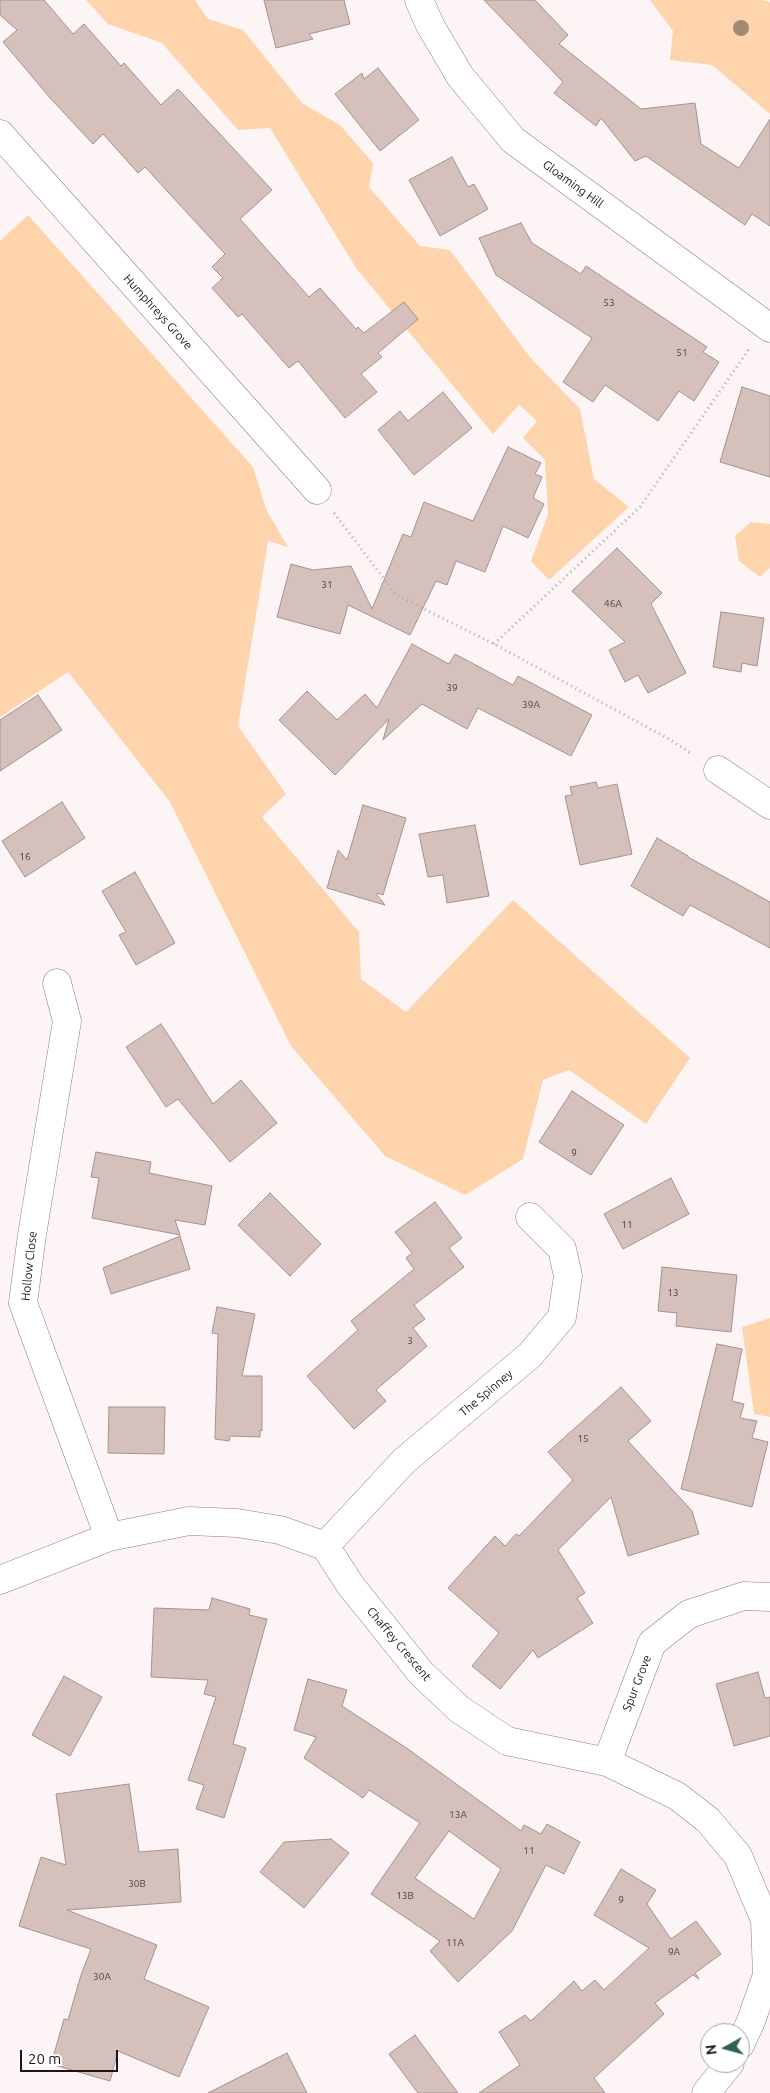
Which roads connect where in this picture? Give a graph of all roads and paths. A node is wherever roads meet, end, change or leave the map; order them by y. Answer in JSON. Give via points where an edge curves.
{"nodes":[{"id":1,"x":419,"y":0,"type":"edge"},
{"id":2,"x":0,"y":134,"type":"edge"},
{"id":3,"x":768,"y":327,"type":"edge"},
{"id":4,"x":317,"y":490,"type":"joint"},
{"id":5,"x":494,"y":644,"type":"junction"},
{"id":6,"x":718,"y":770,"type":"joint"},
{"id":7,"x":770,"y":805,"type":"edge"},
{"id":8,"x":57,"y":983,"type":"dead end"},
{"id":9,"x":530,"y":1217,"type":"dead end"},
{"id":10,"x":110,"y":1537,"type":"junction"},
{"id":11,"x":325,"y":1546,"type":"junction"},
{"id":12,"x":0,"y":1580,"type":"edge"},
{"id":13,"x":770,"y":1597,"type":"edge"},
{"id":14,"x":607,"y":1762,"type":"junction"},
{"id":15,"x":750,"y":2023,"type":"edge"},
{"id":16,"x":722,"y":2073,"type":"edge"},
{"id":17,"x":706,"y":2093,"type":"edge"}],
"edges":[{"from":1,"to":3,"type":"street","name":"Gloaming Hill","via":[[460,76],[513,140]]},
{"from":2,"to":4,"type":"street","name":"Humphreys Grove"},
{"from":3,"to":5,"type":"path","via":[[640,506]]},
{"from":4,"to":5,"type":"path","via":[[396,595]]},
{"from":5,"to":6,"type":"path","via":[[669,739]]},
{"from":6,"to":7,"type":"street"},
{"from":8,"to":10,"type":"street","name":"Hollow Close","via":[[67,1021],[23,1303]]},
{"from":9,"to":11,"type":"street","name":"The Spinney","via":[[562,1249],[568,1276],[562,1318],[530,1355],[404,1461]]},
{"from":10,"to":11,"type":"street","via":[[189,1521],[238,1523],[280,1530]]},
{"from":10,"to":12,"type":"street"},
{"from":11,"to":14,"type":"street","name":"Chaffey Crescent","via":[[350,1586],[421,1673],[459,1709],[507,1741]]},
{"from":13,"to":14,"type":"street","name":"Spur Grove","via":[[744,1596],[689,1614],[652,1644]]},
{"from":14,"to":15,"type":"street","name":"Chaffey Crescent","via":[[677,1796],[708,1820],[738,1856],[764,1920],[767,1974]]},
{"from":16,"to":17,"type":"street"}]}
